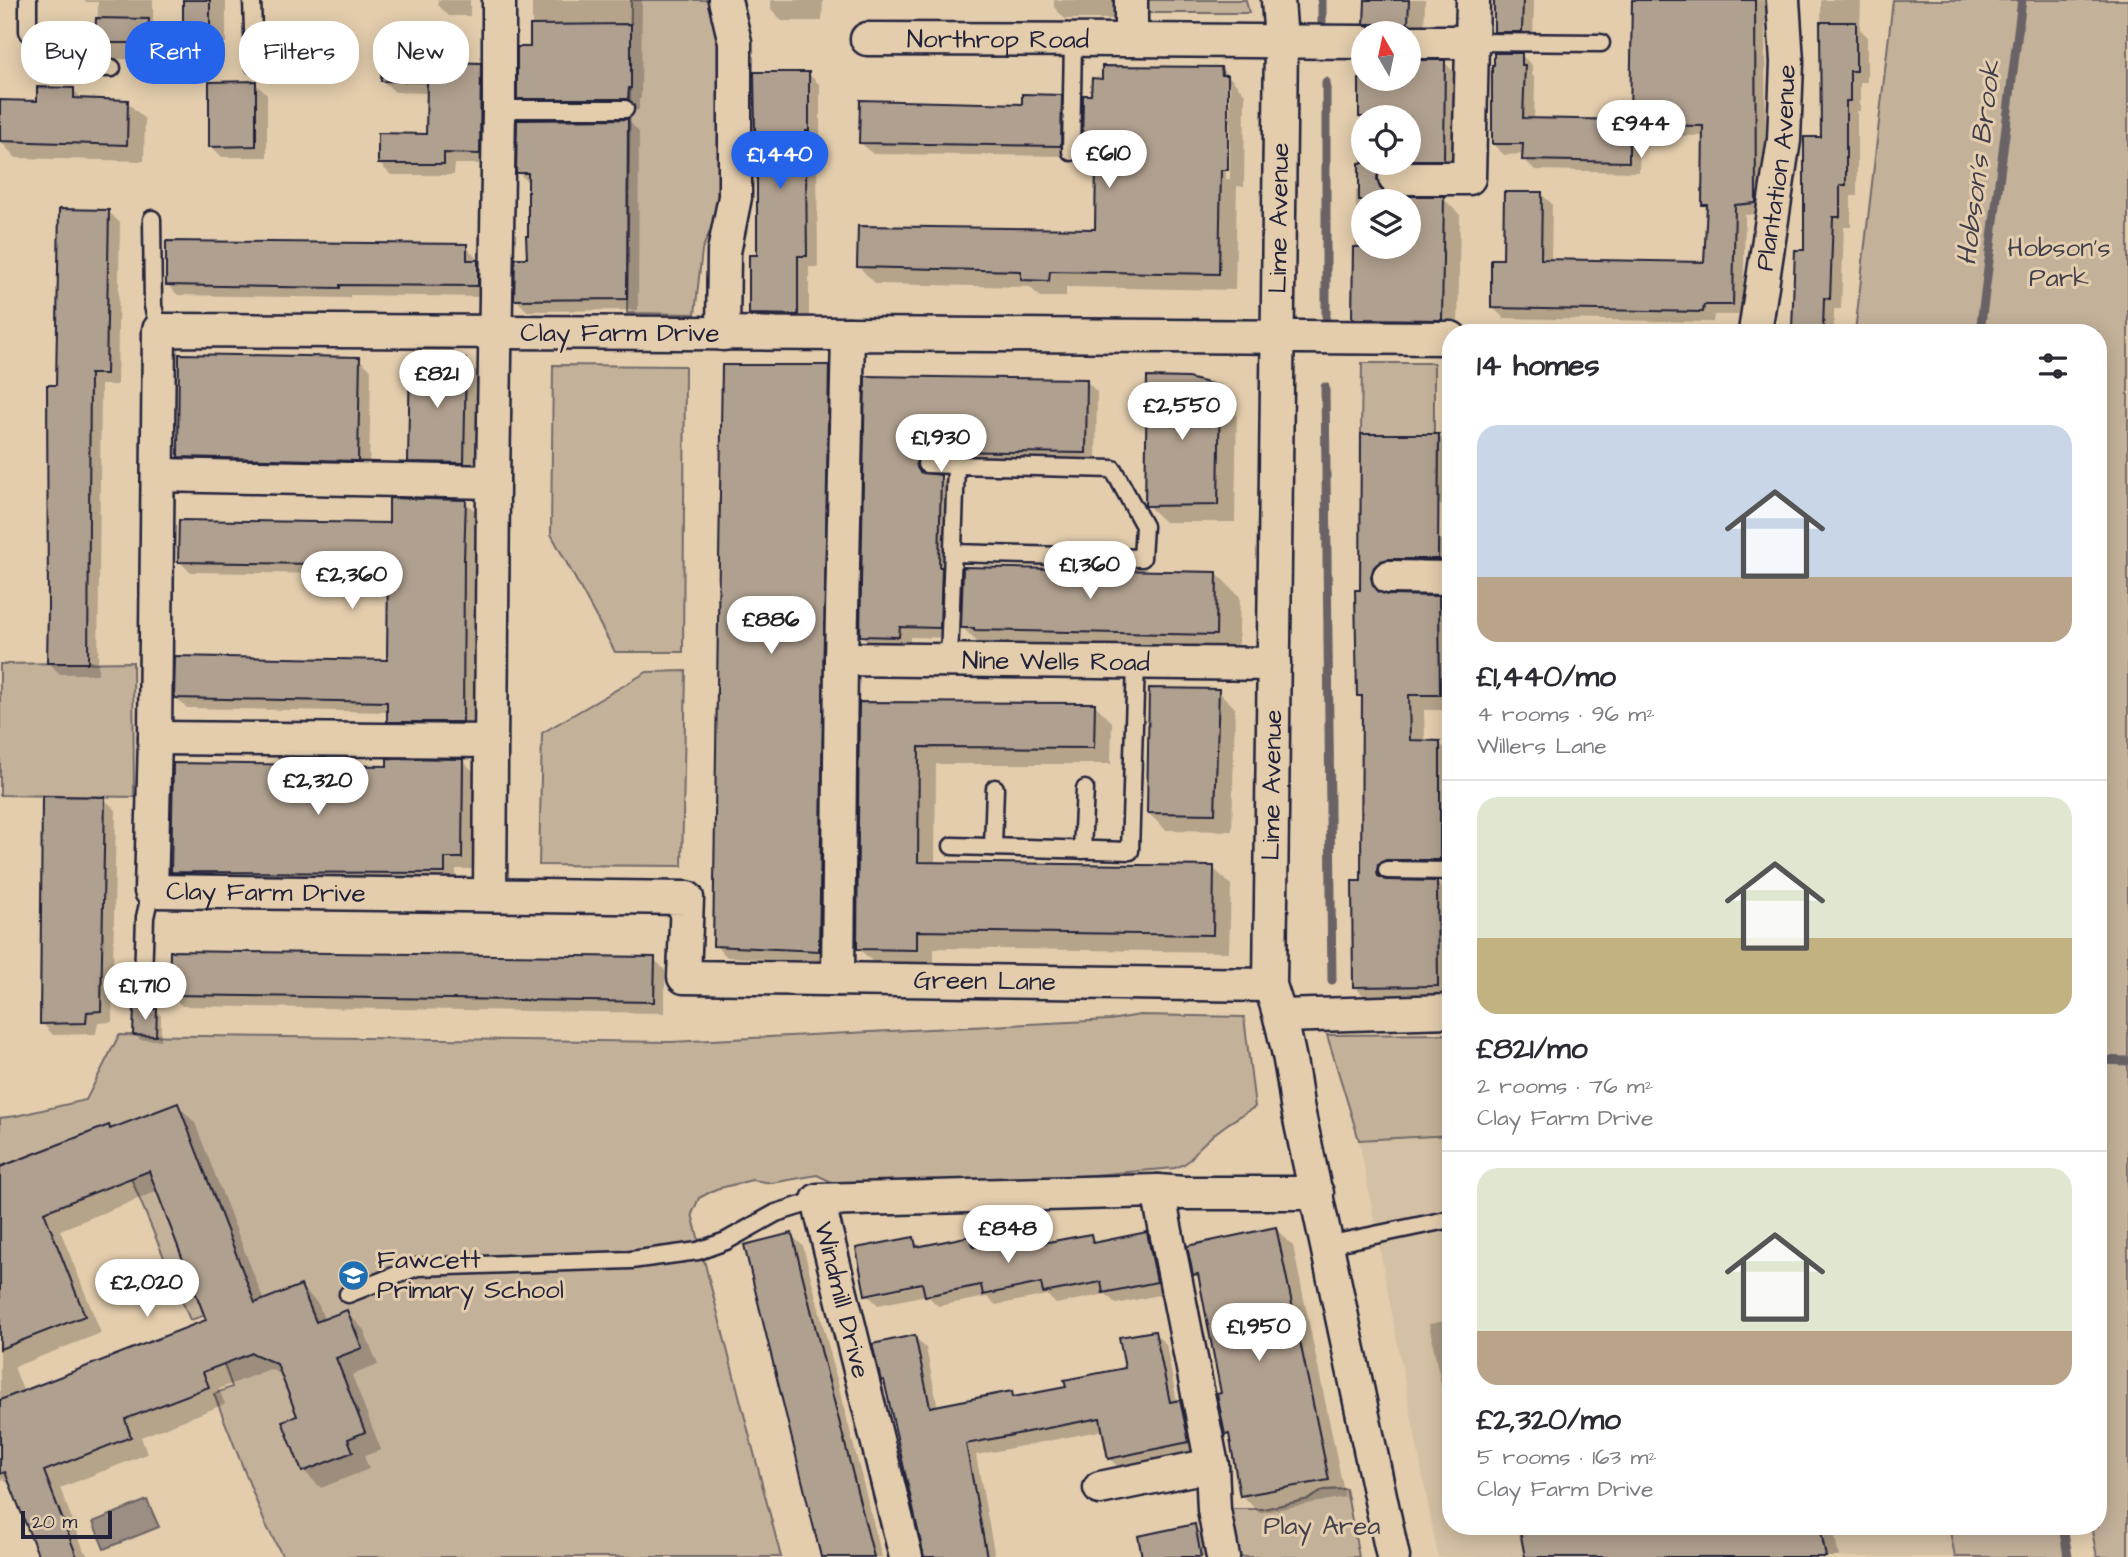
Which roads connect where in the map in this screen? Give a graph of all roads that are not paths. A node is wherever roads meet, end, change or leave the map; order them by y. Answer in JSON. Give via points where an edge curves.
{"nodes":[{"id":1,"x":28,"y":0,"type":"edge"},
{"id":2,"x":252,"y":0,"type":"edge"},
{"id":3,"x":499,"y":0,"type":"edge"},
{"id":4,"x":725,"y":0,"type":"edge"},
{"id":5,"x":1131,"y":0,"type":"edge"},
{"id":6,"x":1278,"y":0,"type":"edge"},
{"id":7,"x":1473,"y":0,"type":"edge"},
{"id":8,"x":1783,"y":0,"type":"edge"},
{"id":9,"x":253,"y":21,"type":"edge"},
{"id":10,"x":867,"y":39,"type":"dead end"},
{"id":11,"x":1073,"y":40,"type":"junction"},
{"id":12,"x":1131,"y":40,"type":"junction"},
{"id":13,"x":1281,"y":41,"type":"junction"},
{"id":14,"x":1351,"y":42,"type":"edge"},
{"id":15,"x":1421,"y":42,"type":"edge"},
{"id":16,"x":1472,"y":42,"type":"junction"},
{"id":17,"x":1601,"y":43,"type":"dead end"},
{"id":18,"x":112,"y":68,"type":"dead end"},
{"id":19,"x":499,"y":109,"type":"junction"},
{"id":20,"x":625,"y":109,"type":"dead end"},
{"id":21,"x":1070,"y":152,"type":"dead end"},
{"id":22,"x":1395,"y":178,"type":"dead end"},
{"id":23,"x":152,"y":219,"type":"dead end"},
{"id":24,"x":1756,"y":324,"type":"edge"},
{"id":25,"x":159,"y":330,"type":"junction"},
{"id":26,"x":495,"y":332,"type":"junction"},
{"id":27,"x":723,"y":334,"type":"junction"},
{"id":28,"x":848,"y":334,"type":"junction"},
{"id":29,"x":1278,"y":337,"type":"junction"},
{"id":30,"x":1442,"y":338,"type":"edge"},
{"id":31,"x":926,"y":464,"type":"dead end"},
{"id":32,"x":956,"y":465,"type":"junction"},
{"id":33,"x":158,"y":475,"type":"junction"},
{"id":34,"x":493,"y":482,"type":"junction"},
{"id":35,"x":953,"y":552,"type":"junction"},
{"id":36,"x":1390,"y":577,"type":"dead end"},
{"id":37,"x":1442,"y":578,"type":"edge"},
{"id":38,"x":841,"y":659,"type":"junction"},
{"id":39,"x":949,"y":660,"type":"junction"},
{"id":40,"x":1136,"y":662,"type":"junction"},
{"id":41,"x":1274,"y":664,"type":"junction"},
{"id":42,"x":155,"y":738,"type":"junction"},
{"id":43,"x":491,"y":741,"type":"junction"},
{"id":44,"x":995,"y":788,"type":"dead end"},
{"id":45,"x":1085,"y":789,"type":"dead end"},
{"id":46,"x":952,"y":846,"type":"dead end"},
{"id":47,"x":993,"y":847,"type":"junction"},
{"id":48,"x":1082,"y":850,"type":"junction"},
{"id":49,"x":1387,"y":870,"type":"dead end"},
{"id":50,"x":1442,"y":871,"type":"edge"},
{"id":51,"x":151,"y":891,"type":"junction"},
{"id":52,"x":491,"y":895,"type":"junction"},
{"id":53,"x":702,"y":977,"type":"joint"},
{"id":54,"x":143,"y":979,"type":"dead end"},
{"id":55,"x":838,"y":979,"type":"junction"},
{"id":56,"x":1269,"y":985,"type":"junction"},
{"id":57,"x":1442,"y":1010,"type":"edge"},
{"id":58,"x":1281,"y":1016,"type":"junction"},
{"id":59,"x":1158,"y":1191,"type":"junction"},
{"id":60,"x":1317,"y":1193,"type":"junction"},
{"id":61,"x":818,"y":1200,"type":"junction"},
{"id":62,"x":1442,"y":1221,"type":"edge"},
{"id":63,"x":1327,"y":1245,"type":"junction"},
{"id":64,"x":348,"y":1294,"type":"dead end"},
{"id":65,"x":1212,"y":1465,"type":"junction"},
{"id":66,"x":1100,"y":1488,"type":"dead end"},
{"id":67,"x":906,"y":1557,"type":"edge"},
{"id":68,"x":1223,"y":1557,"type":"edge"},
{"id":69,"x":1393,"y":1557,"type":"edge"}],
"edges":[{"from":1,"to":18,"type":"lane","via":[[28,31],[41,56],[67,67]]},
{"from":2,"to":9,"type":"lane"},
{"from":3,"to":19,"type":"street"},
{"from":4,"to":27,"type":"street","via":[[735,42],[735,197],[723,252]]},
{"from":5,"to":12,"type":"street"},
{"from":6,"to":13,"type":"street","name":"Lime Avenue"},
{"from":7,"to":16,"type":"street"},
{"from":8,"to":24,"type":"street","name":"Plantation Avenue","via":[[1787,62],[1784,140]]},
{"from":10,"to":11,"type":"street","name":"Northrop Road"},
{"from":11,"to":12,"type":"street","name":"Northrop Road"},
{"from":11,"to":21,"type":"lane"},
{"from":12,"to":13,"type":"street","name":"Northrop Road"},
{"from":13,"to":14,"type":"street","name":"Northrop Road"},
{"from":13,"to":29,"type":"street","name":"Lime Avenue"},
{"from":15,"to":16,"type":"street"},
{"from":16,"to":17,"type":"lane"},
{"from":16,"to":22,"type":"street","via":[[1469,178]]},
{"from":19,"to":20,"type":"lane"},
{"from":19,"to":26,"type":"street"},
{"from":23,"to":25,"type":"lane","via":[[153,306]]},
{"from":25,"to":26,"type":"street","name":"Clay Farm Drive"},
{"from":25,"to":33,"type":"street","name":"Clay Farm Drive"},
{"from":26,"to":27,"type":"street","name":"Clay Farm Drive"},
{"from":26,"to":34,"type":"street"},
{"from":27,"to":28,"type":"street","name":"Clay Farm Drive"},
{"from":28,"to":29,"type":"street","name":"Clay Farm Drive"},
{"from":28,"to":38,"type":"street"},
{"from":29,"to":30,"type":"street"},
{"from":29,"to":41,"type":"street","name":"Lime Avenue"},
{"from":31,"to":32,"type":"lane"},
{"from":32,"to":35,"type":"lane"},
{"from":32,"to":35,"type":"lane","via":[[1113,469],[1144,526],[1142,558]]},
{"from":33,"to":34,"type":"street"},
{"from":33,"to":42,"type":"street","name":"Clay Farm Drive"},
{"from":34,"to":43,"type":"street"},
{"from":35,"to":39,"type":"lane"},
{"from":36,"to":37,"type":"street"},
{"from":38,"to":39,"type":"street","name":"Nine Wells Road"},
{"from":38,"to":55,"type":"street"},
{"from":39,"to":40,"type":"street","name":"Nine Wells Road"},
{"from":40,"to":41,"type":"street","name":"Nine Wells Road"},
{"from":40,"to":48,"type":"lane","via":[[1130,851]]},
{"from":41,"to":56,"type":"street","name":"Lime Avenue"},
{"from":42,"to":43,"type":"street"},
{"from":42,"to":51,"type":"street","name":"Clay Farm Drive"},
{"from":43,"to":52,"type":"street"},
{"from":44,"to":47,"type":"lane"},
{"from":45,"to":48,"type":"lane"},
{"from":46,"to":47,"type":"lane"},
{"from":47,"to":48,"type":"lane"},
{"from":49,"to":50,"type":"lane"},
{"from":51,"to":52,"type":"street","name":"Clay Farm Drive"},
{"from":51,"to":54,"type":"lane","via":[[145,917]]},
{"from":52,"to":53,"type":"street","name":"Clay Farm Drive","via":[[687,898],[684,977]]},
{"from":53,"to":55,"type":"street","name":"Green Lane"},
{"from":55,"to":56,"type":"street","name":"Green Lane"},
{"from":56,"to":58,"type":"street","name":"Lime Avenue"},
{"from":57,"to":58,"type":"street"},
{"from":58,"to":60,"type":"street","name":"Lime Avenue"},
{"from":59,"to":60,"type":"street","name":"Windmill Drive"},
{"from":59,"to":61,"type":"street","name":"Windmill Drive"},
{"from":59,"to":65,"type":"street"},
{"from":60,"to":63,"type":"street","name":"Lime Avenue"},
{"from":61,"to":64,"type":"lane","via":[[776,1213],[698,1251],[631,1260],[417,1267]]},
{"from":61,"to":67,"type":"street","name":"Windmill Drive"},
{"from":62,"to":63,"type":"lane"},
{"from":63,"to":69,"type":"street","name":"Lime Avenue"},
{"from":65,"to":66,"type":"street"},
{"from":65,"to":68,"type":"street"}]}
